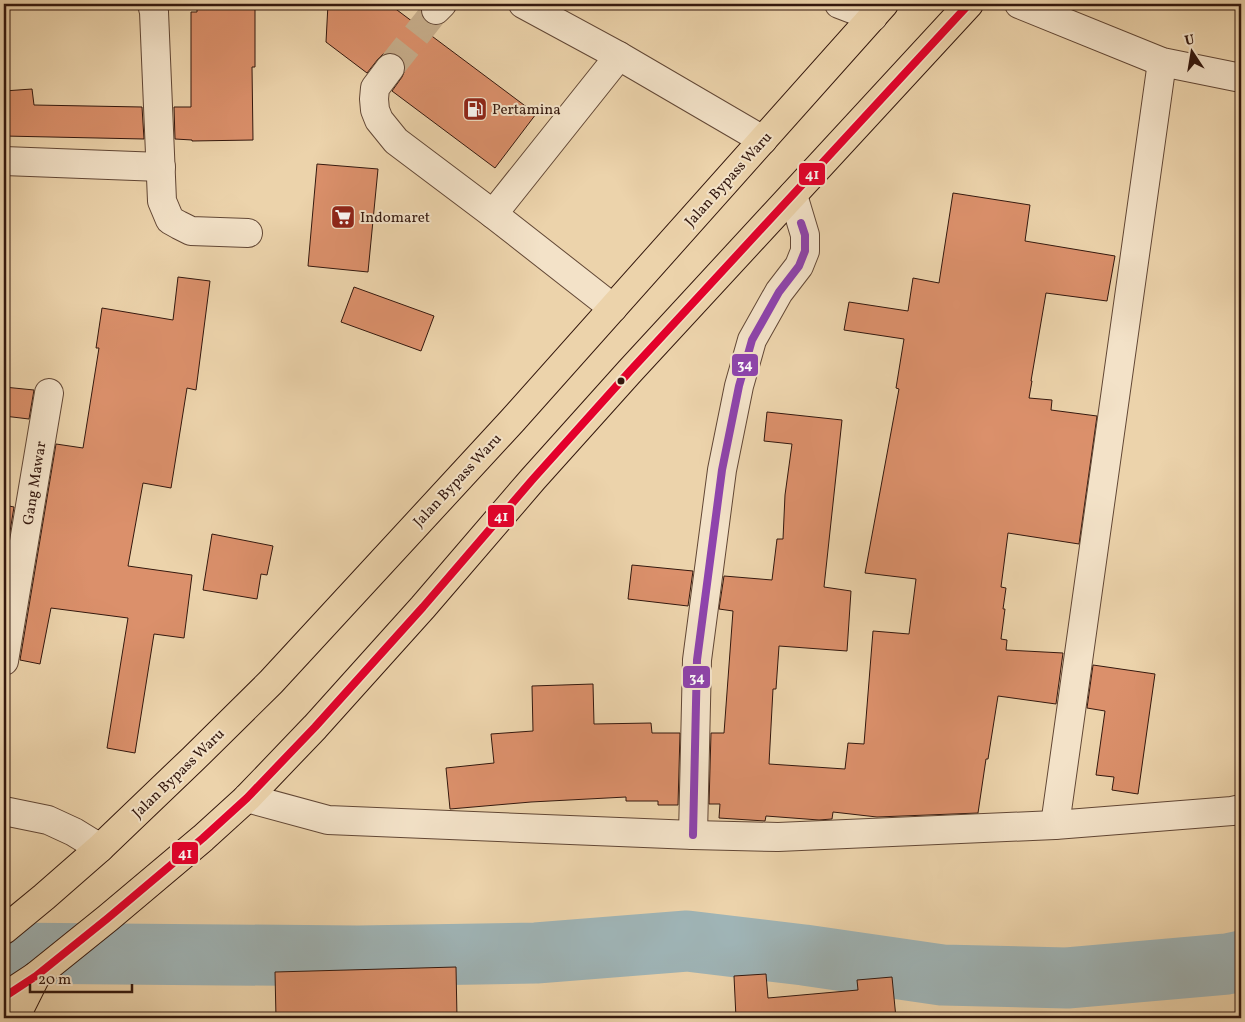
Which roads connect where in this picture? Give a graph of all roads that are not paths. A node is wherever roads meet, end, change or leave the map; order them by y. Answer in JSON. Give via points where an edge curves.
{"nodes":[{"id":1,"x":152,"y":4,"type":"edge"},
{"id":2,"x":523,"y":4,"type":"edge"},
{"id":3,"x":839,"y":4,"type":"edge"},
{"id":4,"x":969,"y":4,"type":"edge"},
{"id":5,"x":1019,"y":4,"type":"edge"},
{"id":6,"x":878,"y":10,"type":"edge"},
{"id":7,"x":619,"y":56,"type":"junction"},
{"id":8,"x":1162,"y":62,"type":"junction"},
{"id":9,"x":390,"y":68,"type":"tunnel mouth"},
{"id":10,"x":1241,"y":78,"type":"edge"},
{"id":11,"x":763,"y":140,"type":"junction"},
{"id":12,"x":4,"y":161,"type":"edge"},
{"id":13,"x":161,"y":167,"type":"junction"},
{"id":14,"x":793,"y":195,"type":"junction"},
{"id":15,"x":493,"y":214,"type":"junction"},
{"id":16,"x":248,"y":233,"type":"dead end"},
{"id":17,"x":613,"y":308,"type":"junction"},
{"id":18,"x":48,"y":393,"type":"dead end"},
{"id":19,"x":4,"y":661,"type":"edge"},
{"id":20,"x":247,"y":798,"type":"junction"},
{"id":21,"x":1241,"y":809,"type":"edge"},
{"id":22,"x":4,"y":811,"type":"edge"},
{"id":23,"x":1055,"y":824,"type":"junction"},
{"id":24,"x":693,"y":835,"type":"junction"},
{"id":25,"x":100,"y":848,"type":"junction"},
{"id":26,"x":4,"y":930,"type":"edge"},
{"id":27,"x":43,"y":970,"type":"junction"},
{"id":28,"x":4,"y":997,"type":"edge"},
{"id":29,"x":17,"y":1018,"type":"edge"}],
"edges":[{"from":1,"to":13,"type":"street"},
{"from":2,"to":7,"type":"street"},
{"from":3,"to":6,"type":"street"},
{"from":4,"to":14,"type":"highway"},
{"from":5,"to":8,"type":"street"},
{"from":6,"to":11,"type":"highway","name":"Jalan Bypass Waru"},
{"from":7,"to":11,"type":"street"},
{"from":7,"to":15,"type":"street"},
{"from":8,"to":10,"type":"street"},
{"from":8,"to":23,"type":"street"},
{"from":9,"to":15,"type":"street","via":[[375,88],[375,110],[379,120],[396,141]]},
{"from":11,"to":17,"type":"highway","name":"Jalan Bypass Waru"},
{"from":12,"to":13,"type":"street"},
{"from":13,"to":16,"type":"street","via":[[162,201],[170,220],[191,231]]},
{"from":14,"to":20,"type":"highway","via":[[630,371],[315,727]]},
{"from":14,"to":24,"type":"street","via":[[805,235],[805,252],[752,340],[722,470],[697,660]]},
{"from":15,"to":17,"type":"street"},
{"from":17,"to":25,"type":"highway","name":"Jalan Bypass Waru","via":[[271,682]]},
{"from":18,"to":19,"type":"street","name":"Gang Mawar"},
{"from":20,"to":24,"type":"street","via":[[328,820]]},
{"from":20,"to":27,"type":"highway"},
{"from":21,"to":23,"type":"street"},
{"from":22,"to":25,"type":"street","via":[[48,820]]},
{"from":23,"to":24,"type":"street","via":[[778,837]]},
{"from":25,"to":26,"type":"highway","name":"Jalan Bypass Waru"},
{"from":27,"to":28,"type":"highway"},
{"from":27,"to":29,"type":"highway"}]}
